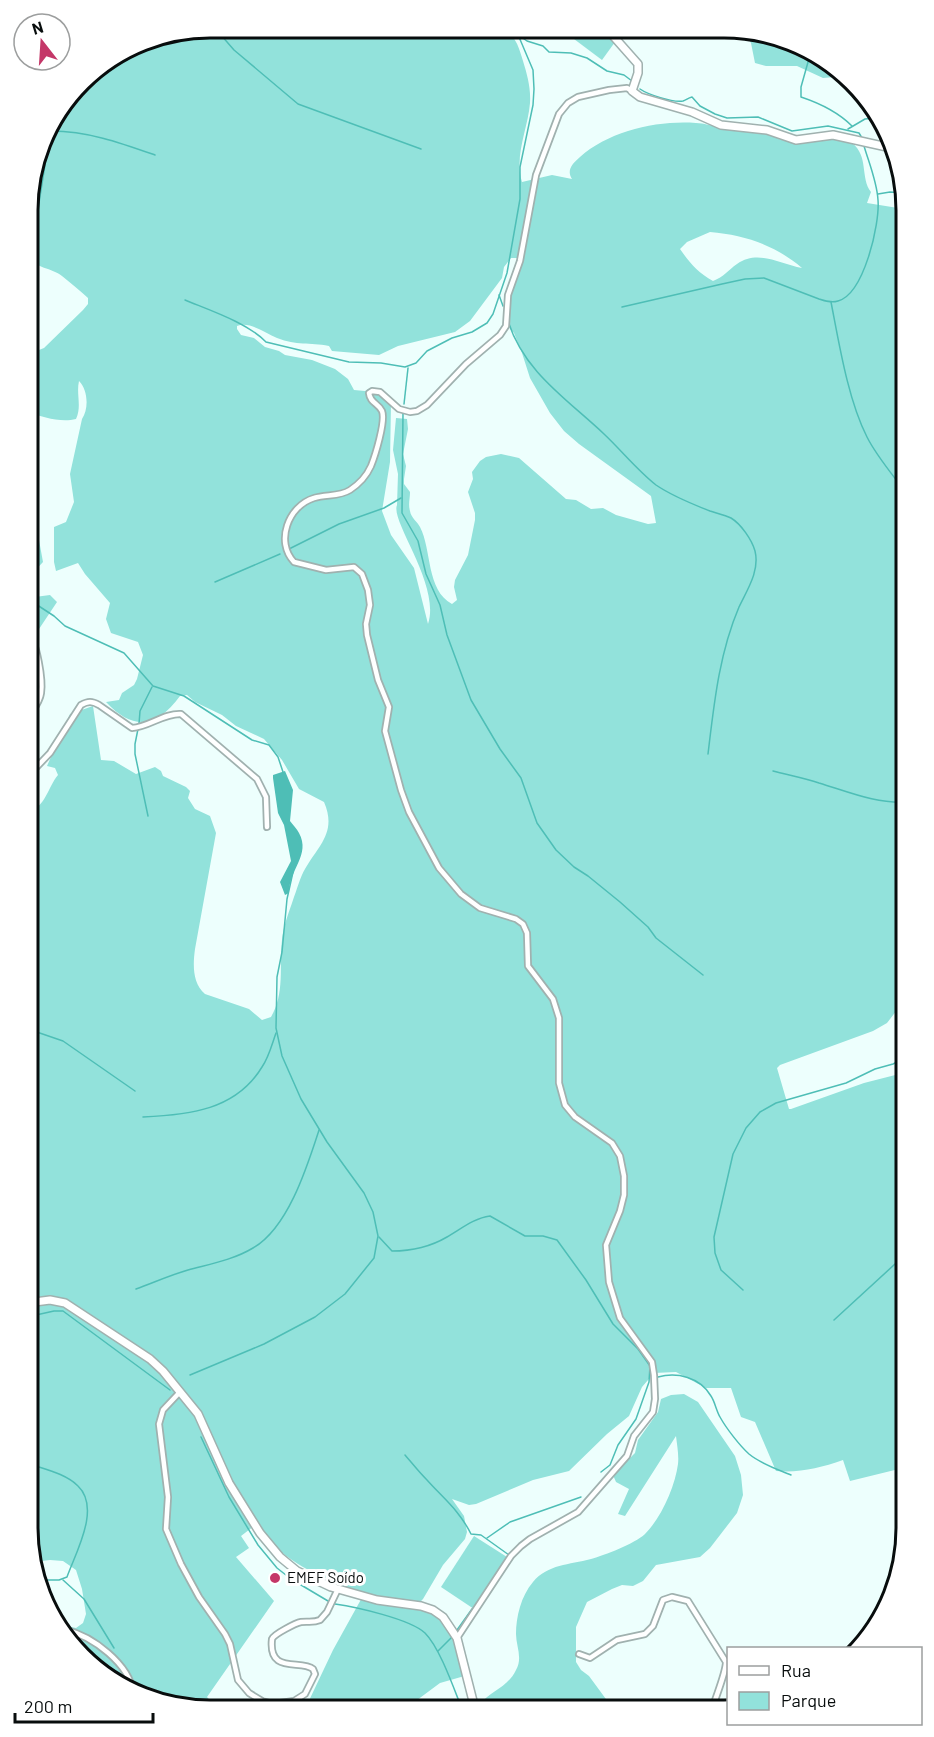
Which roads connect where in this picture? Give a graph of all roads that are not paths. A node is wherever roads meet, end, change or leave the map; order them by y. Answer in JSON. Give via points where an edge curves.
{"nodes":[{"id":1,"x":615,"y":38,"type":"edge"},
{"id":2,"x":632,"y":91,"type":"junction"},
{"id":3,"x":884,"y":146,"type":"edge"},
{"id":4,"x":38,"y":658,"type":"edge"},
{"id":5,"x":38,"y":701,"type":"edge"},
{"id":6,"x":38,"y":766,"type":"edge"},
{"id":7,"x":267,"y":827,"type":"dead end"},
{"id":8,"x":38,"y":1302,"type":"edge"},
{"id":9,"x":179,"y":1393,"type":"junction"},
{"id":10,"x":338,"y":1589,"type":"junction"},
{"id":11,"x":73,"y":1632,"type":"edge"},
{"id":12,"x":457,"y":1638,"type":"junction"},
{"id":13,"x":579,"y":1654,"type":"dead end"},
{"id":14,"x":130,"y":1680,"type":"edge"},
{"id":15,"x":260,"y":1700,"type":"edge"},
{"id":16,"x":296,"y":1700,"type":"edge"},
{"id":17,"x":473,"y":1700,"type":"edge"},
{"id":18,"x":715,"y":1700,"type":"edge"}],
"edges":[{"from":1,"to":2,"type":"street","via":[[638,63]]},
{"from":2,"to":3,"type":"street","via":[[721,125],[767,130],[796,140],[834,135]]},
{"from":2,"to":12,"type":"street","via":[[627,88],[578,97],[559,114],[536,175],[520,261],[508,296],[506,326],[500,335],[417,411],[399,409],[380,392],[370,392],[370,399],[383,418],[366,475],[342,494],[304,502],[284,533],[286,549],[294,562],[326,570],[354,567],[362,574],[369,598],[367,635],[389,707],[385,731],[409,813],[439,868],[461,894],[480,908],[524,924],[528,966],[553,999],[559,1018],[559,1083],[565,1104],[575,1117],[612,1143],[623,1168],[623,1203],[606,1245],[609,1282],[620,1318],[652,1362],[653,1412],[634,1436],[627,1456],[578,1512],[530,1539],[511,1557]]},
{"from":4,"to":5,"type":"street"},
{"from":6,"to":7,"type":"street","via":[[85,703],[94,702],[132,728],[181,714],[257,779],[266,797]]},
{"from":8,"to":9,"type":"street","via":[[65,1303],[156,1365]]},
{"from":9,"to":10,"type":"street","via":[[198,1414],[229,1484],[271,1548],[297,1571]]},
{"from":9,"to":15,"type":"street","via":[[159,1418],[168,1497],[167,1534],[194,1589],[225,1634],[238,1680]]},
{"from":10,"to":12,"type":"street","via":[[428,1608],[443,1617]]},
{"from":10,"to":16,"type":"street","via":[[320,1620],[298,1623],[272,1639],[279,1660],[291,1666],[306,1665],[315,1674],[305,1694]]},
{"from":11,"to":14,"type":"street","via":[[86,1636],[101,1648]]},
{"from":12,"to":17,"type":"street"},
{"from":13,"to":18,"type":"street","via":[[590,1658],[617,1640],[645,1634],[653,1626],[663,1600],[672,1597],[688,1601],[726,1662]]}]}
